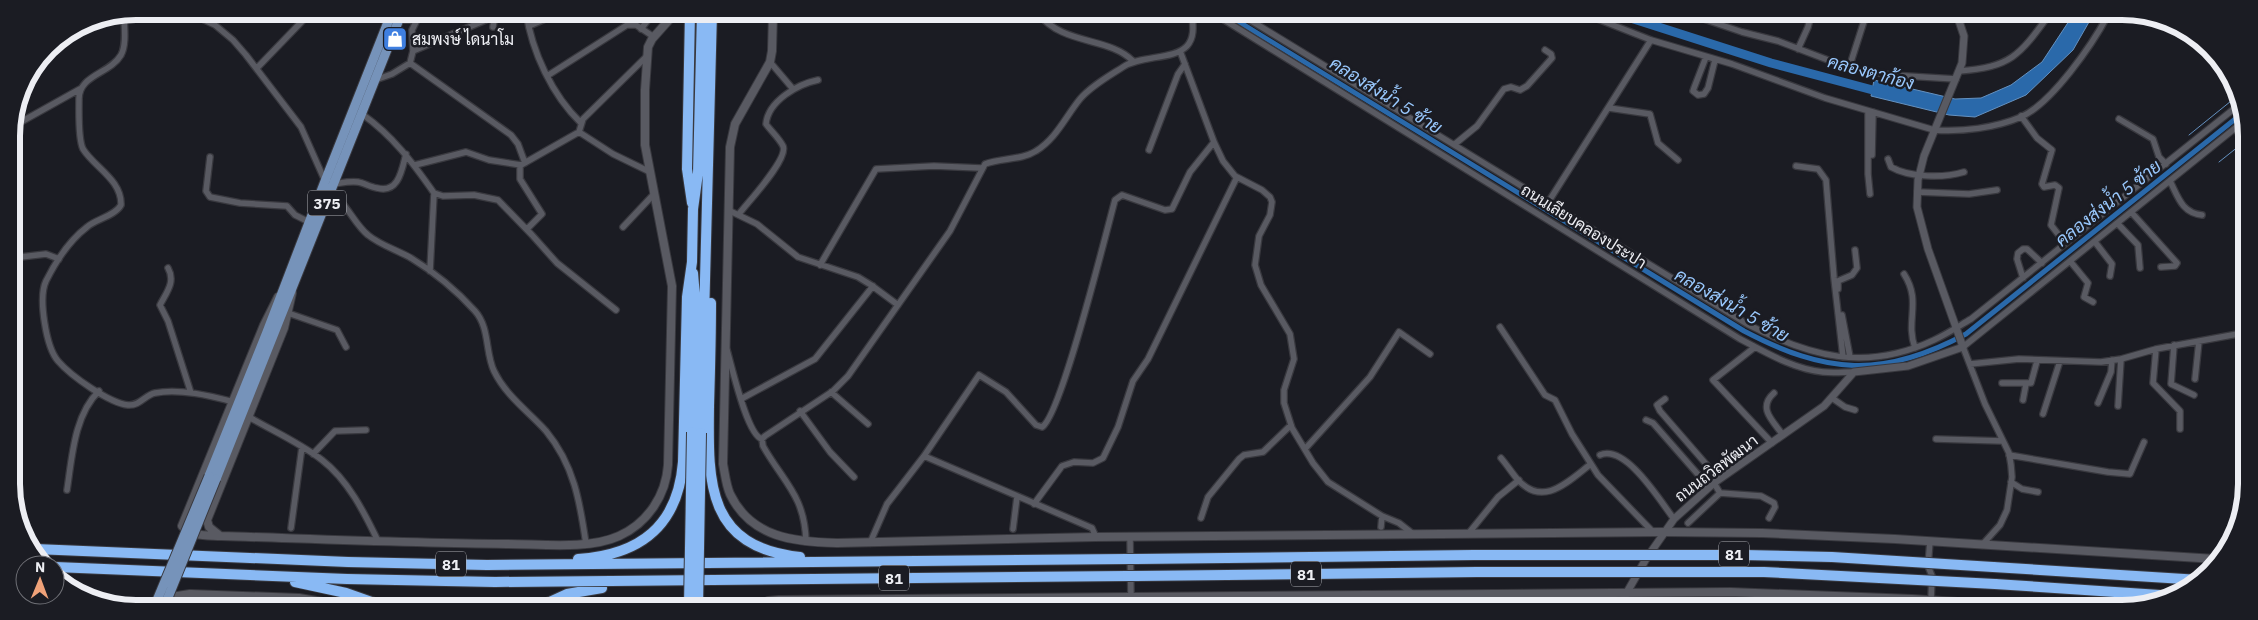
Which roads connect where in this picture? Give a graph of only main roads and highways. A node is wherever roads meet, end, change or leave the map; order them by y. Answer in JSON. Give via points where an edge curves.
{"nodes":[{"id":1,"x":389,"y":20,"type":"edge"},
{"id":2,"x":398,"y":20,"type":"edge"},
{"id":3,"x":669,"y":20,"type":"edge"},
{"id":4,"x":690,"y":20,"type":"edge"},
{"id":5,"x":702,"y":20,"type":"edge"},
{"id":6,"x":712,"y":20,"type":"edge"},
{"id":7,"x":773,"y":20,"type":"edge"},
{"id":8,"x":329,"y":186,"type":"junction"},
{"id":9,"x":693,"y":209,"type":"junction"},
{"id":10,"x":309,"y":235,"type":"junction"},
{"id":11,"x":692,"y":262,"type":"junction"},
{"id":12,"x":707,"y":263,"type":"junction"},
{"id":13,"x":286,"y":284,"type":"junction"},
{"id":14,"x":292,"y":292,"type":"junction"},
{"id":15,"x":247,"y":392,"type":"junction"},
{"id":16,"x":697,"y":433,"type":"junction"},
{"id":17,"x":189,"y":508,"type":"junction"},
{"id":18,"x":207,"y":520,"type":"junction"},
{"id":19,"x":221,"y":536,"type":"junction"},
{"id":20,"x":41,"y":549,"type":"edge"},
{"id":21,"x":2209,"y":560,"type":"edge"},
{"id":22,"x":868,"y":562,"type":"junction"},
{"id":23,"x":487,"y":565,"type":"junction"},
{"id":24,"x":65,"y":567,"type":"edge"},
{"id":25,"x":197,"y":573,"type":"junction"},
{"id":26,"x":2187,"y":579,"type":"edge"},
{"id":27,"x":662,"y":581,"type":"junction"},
{"id":28,"x":190,"y":594,"type":"junction"},
{"id":29,"x":2156,"y":595,"type":"edge"},
{"id":30,"x":156,"y":600,"type":"edge"},
{"id":31,"x":163,"y":600,"type":"edge"},
{"id":32,"x":167,"y":600,"type":"edge"},
{"id":33,"x":181,"y":600,"type":"edge"},
{"id":34,"x":272,"y":600,"type":"edge"},
{"id":35,"x":298,"y":600,"type":"edge"},
{"id":36,"x":316,"y":600,"type":"edge"},
{"id":37,"x":367,"y":600,"type":"edge"},
{"id":38,"x":553,"y":600,"type":"edge"},
{"id":39,"x":689,"y":600,"type":"edge"},
{"id":40,"x":698,"y":600,"type":"edge"},
{"id":41,"x":1025,"y":600,"type":"edge"},
{"id":42,"x":1931,"y":600,"type":"edge"}],
"edges":[{"from":1,"to":8,"type":"main road","number":"375"},
{"from":2,"to":8,"type":"main road","number":"375","via":[[362,114]]},
{"from":3,"to":19,"type":"main road","via":[[648,47],[644,126],[672,292],[667,477],[658,501],[641,522],[614,538],[586,544],[378,542]]},
{"from":4,"to":9,"type":"highway","via":[[687,169]]},
{"from":5,"to":9,"type":"highway","via":[[698,173]]},
{"from":6,"to":12,"type":"highway"},
{"from":7,"to":21,"type":"main road","via":[[770,62],[732,133],[723,464],[730,494],[739,507],[758,527],[786,540],[870,543],[1096,537],[1762,533]]},
{"from":8,"to":10,"type":"main road","number":"375"},
{"from":8,"to":10,"type":"main road","number":"375","via":[[309,222]]},
{"from":9,"to":11,"type":"highway"},
{"from":10,"to":13,"type":"main road","number":"375"},
{"from":10,"to":14,"type":"main road","number":"375"},
{"from":11,"to":16,"type":"highway"},
{"from":11,"to":23,"type":"highway","via":[[687,297],[682,471],[667,516],[642,541],[616,553],[581,559]]},
{"from":12,"to":16,"type":"highway"},
{"from":12,"to":22,"type":"highway","via":[[711,295],[709,466],[711,485],[720,509],[740,534],[763,549],[792,556]]},
{"from":13,"to":15,"type":"main road","number":"375"},
{"from":13,"to":17,"type":"main road","number":"375","via":[[273,304]]},
{"from":14,"to":15,"type":"main road","number":"375"},
{"from":14,"to":18,"type":"main road","number":"375","via":[[284,328]]},
{"from":15,"to":30,"type":"main road","number":"375","bridge":true},
{"from":15,"to":32,"type":"main road","number":"375","bridge":true},
{"from":16,"to":39,"type":"highway","bridge":true},
{"from":16,"to":40,"type":"highway","bridge":true},
{"from":17,"to":18,"type":"main road","via":[[197,519]]},
{"from":17,"to":19,"type":"main road","via":[[182,526],[184,529],[200,535]]},
{"from":18,"to":19,"type":"main road","via":[[209,527]]},
{"from":20,"to":23,"type":"highway","number":"81"},
{"from":22,"to":23,"type":"highway","number":"81"},
{"from":22,"to":26,"type":"highway","number":"81","bridge":true,"via":[[1760,555]]},
{"from":24,"to":25,"type":"highway","number":"81"},
{"from":25,"to":27,"type":"highway","number":"81","via":[[434,581]]},
{"from":25,"to":37,"type":"highway","via":[[310,585]]},
{"from":27,"to":29,"type":"highway","number":"81","bridge":true,"via":[[1764,572]]},
{"from":27,"to":38,"type":"highway","via":[[578,591]]},
{"from":28,"to":31,"type":"main road"},
{"from":28,"to":33,"type":"main road"},
{"from":28,"to":34,"type":"main road"},
{"from":35,"to":36,"type":"main road"},
{"from":41,"to":42,"type":"main road","via":[[1730,592]]}]}
